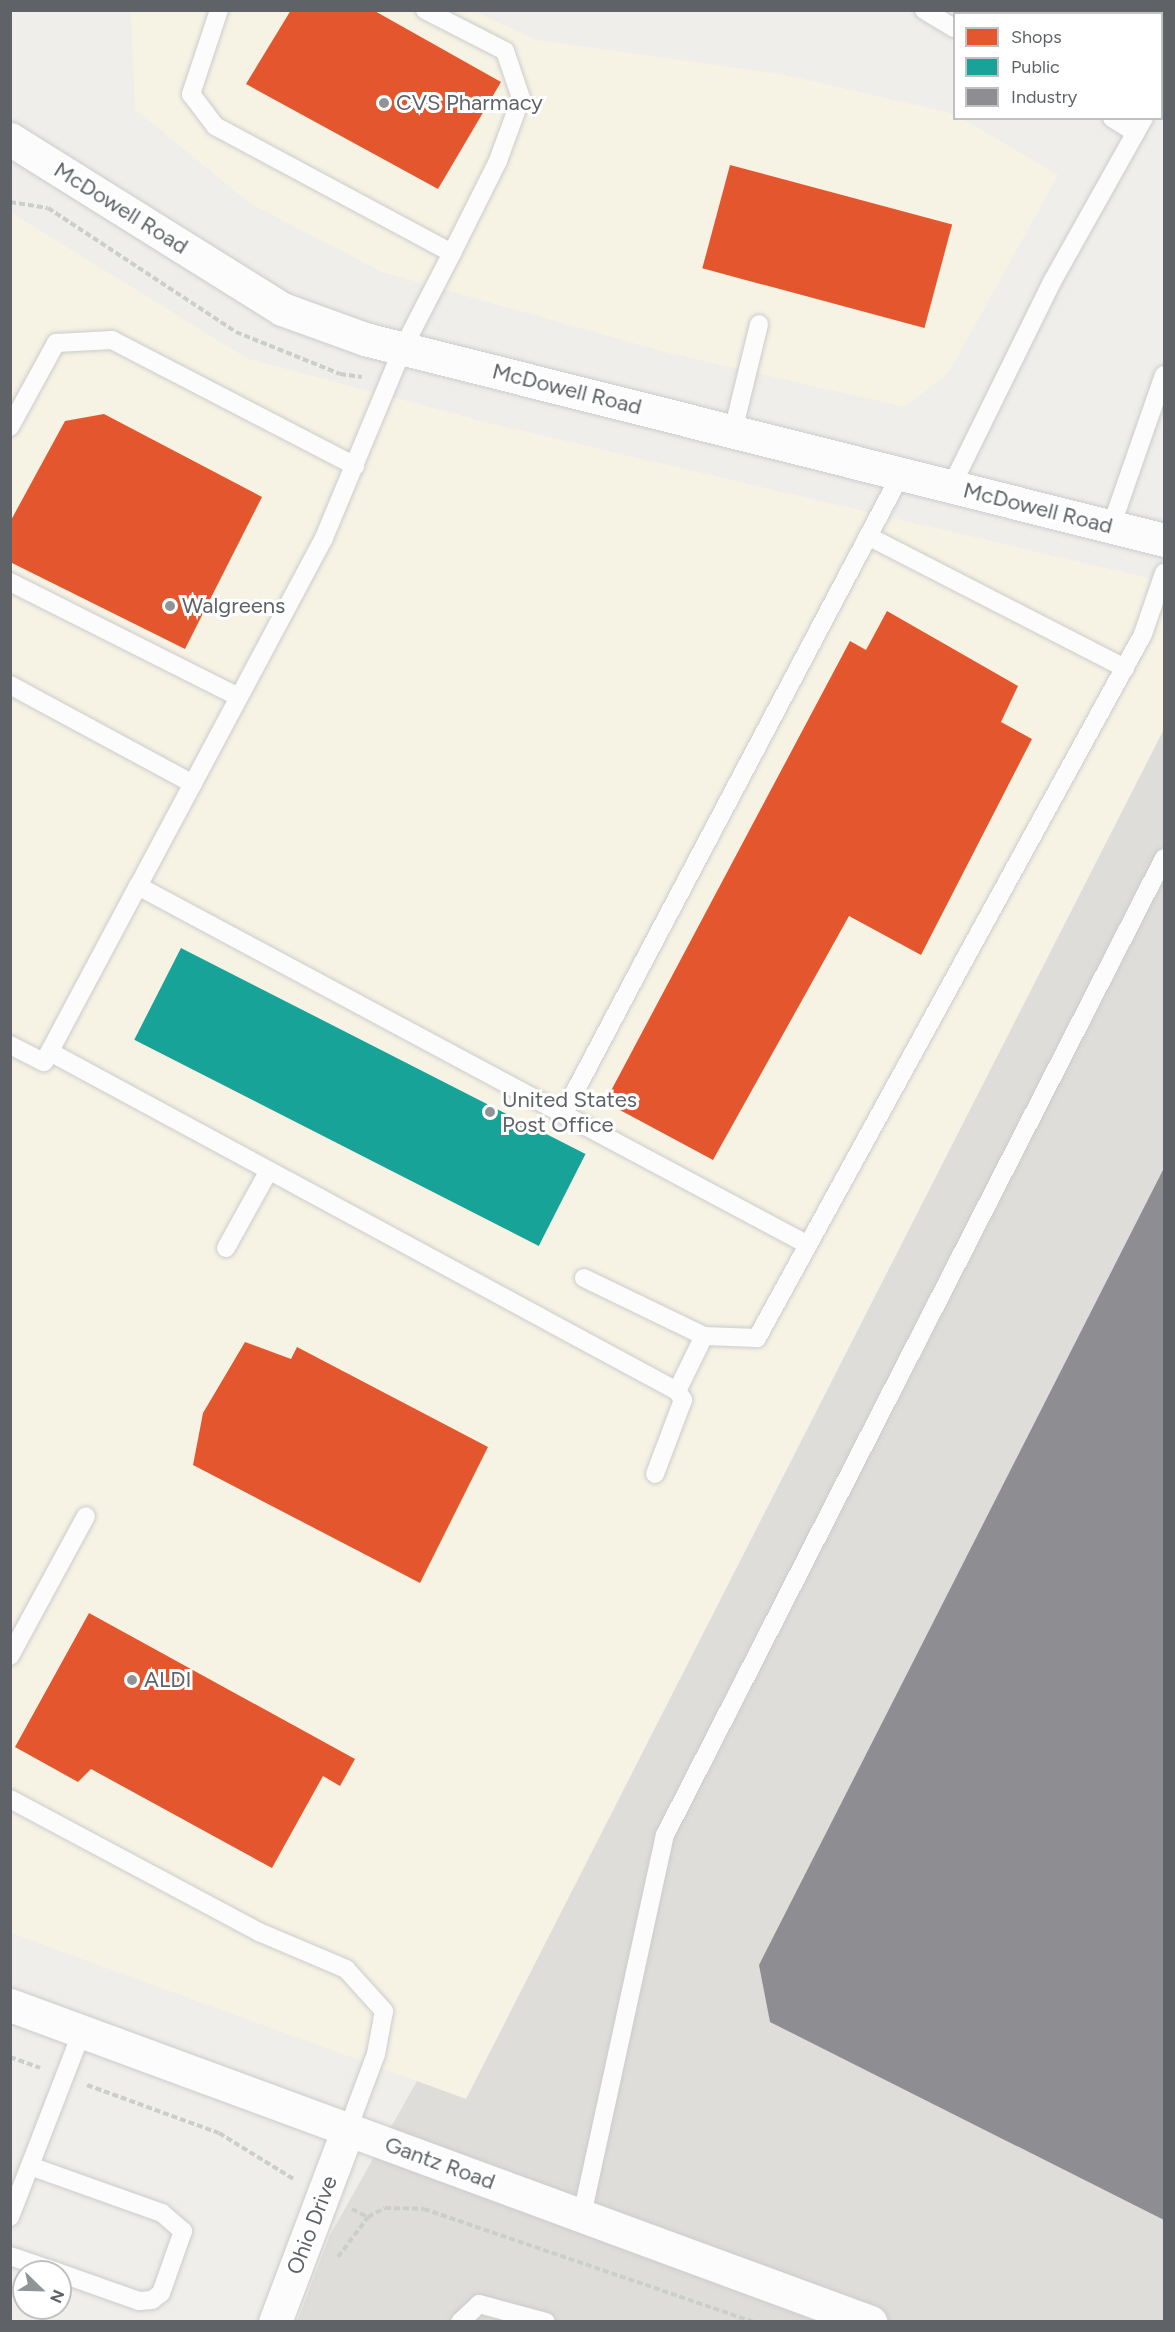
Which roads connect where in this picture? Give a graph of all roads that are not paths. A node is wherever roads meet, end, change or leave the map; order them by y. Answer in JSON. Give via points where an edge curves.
{"nodes":[{"id":1,"x":219,"y":10,"type":"edge"},
{"id":2,"x":425,"y":10,"type":"edge"},
{"id":3,"x":924,"y":10,"type":"edge"},
{"id":4,"x":953,"y":27,"type":"edge"},
{"id":5,"x":1119,"y":120,"type":"edge"},
{"id":6,"x":1140,"y":126,"type":"edge"},
{"id":7,"x":10,"y":139,"type":"edge"},
{"id":8,"x":452,"y":253,"type":"junction"},
{"id":9,"x":759,"y":324,"type":"dead end"},
{"id":10,"x":403,"y":348,"type":"junction"},
{"id":11,"x":1164,"y":375,"type":"edge"},
{"id":12,"x":10,"y":427,"type":"edge"},
{"id":13,"x":733,"y":431,"type":"junction"},
{"id":14,"x":355,"y":466,"type":"junction"},
{"id":15,"x":901,"y":474,"type":"junction"},
{"id":16,"x":951,"y":487,"type":"junction"},
{"id":17,"x":1111,"y":527,"type":"junction"},
{"id":18,"x":868,"y":536,"type":"junction"},
{"id":19,"x":1164,"y":540,"type":"edge"},
{"id":20,"x":1164,"y":573,"type":"edge"},
{"id":21,"x":10,"y":582,"type":"edge"},
{"id":22,"x":1125,"y":668,"type":"junction"},
{"id":23,"x":10,"y":685,"type":"edge"},
{"id":24,"x":238,"y":697,"type":"junction"},
{"id":25,"x":192,"y":784,"type":"junction"},
{"id":26,"x":1164,"y":858,"type":"edge"},
{"id":27,"x":138,"y":886,"type":"junction"},
{"id":28,"x":10,"y":1045,"type":"edge"},
{"id":29,"x":50,"y":1052,"type":"junction"},
{"id":30,"x":563,"y":1114,"type":"junction"},
{"id":31,"x":267,"y":1174,"type":"junction"},
{"id":32,"x":808,"y":1245,"type":"junction"},
{"id":33,"x":226,"y":1248,"type":"dead end"},
{"id":34,"x":584,"y":1278,"type":"dead end"},
{"id":35,"x":704,"y":1336,"type":"junction"},
{"id":36,"x":677,"y":1391,"type":"junction"},
{"id":37,"x":655,"y":1474,"type":"dead end"},
{"id":38,"x":86,"y":1516,"type":"dead end"},
{"id":39,"x":10,"y":1656,"type":"edge"},
{"id":40,"x":10,"y":1799,"type":"edge"},
{"id":41,"x":10,"y":2005,"type":"edge"},
{"id":42,"x":82,"y":2031,"type":"junction"},
{"id":43,"x":348,"y":2129,"type":"junction"},
{"id":44,"x":30,"y":2166,"type":"junction"},
{"id":45,"x":582,"y":2214,"type":"junction"},
{"id":46,"x":10,"y":2217,"type":"edge"},
{"id":47,"x":72,"y":2278,"type":"edge"},
{"id":48,"x":275,"y":2322,"type":"edge"},
{"id":49,"x":460,"y":2322,"type":"edge"},
{"id":50,"x":546,"y":2322,"type":"edge"},
{"id":51,"x":870,"y":2322,"type":"edge"}],
"edges":[{"from":1,"to":8,"type":"lane","via":[[191,94],[215,126]]},
{"from":2,"to":8,"type":"lane","via":[[506,51],[522,98]]},
{"from":3,"to":4,"type":"lane"},
{"from":5,"to":6,"type":"lane"},
{"from":6,"to":16,"type":"lane","via":[[1053,280]]},
{"from":7,"to":10,"type":"street","name":"McDowell Road","via":[[282,309]]},
{"from":8,"to":10,"type":"lane"},
{"from":9,"to":13,"type":"lane"},
{"from":10,"to":13,"type":"street","name":"McDowell Road"},
{"from":10,"to":14,"type":"lane"},
{"from":11,"to":17,"type":"lane"},
{"from":12,"to":14,"type":"lane","via":[[56,343],[112,340]]},
{"from":13,"to":15,"type":"street","name":"McDowell Road"},
{"from":14,"to":24,"type":"lane"},
{"from":15,"to":16,"type":"street","name":"McDowell Road"},
{"from":15,"to":18,"type":"lane"},
{"from":16,"to":17,"type":"street","name":"McDowell Road"},
{"from":17,"to":19,"type":"street","name":"McDowell Road"},
{"from":18,"to":22,"type":"lane"},
{"from":18,"to":30,"type":"lane"},
{"from":20,"to":22,"type":"lane"},
{"from":21,"to":24,"type":"lane"},
{"from":22,"to":32,"type":"lane"},
{"from":23,"to":25,"type":"lane"},
{"from":24,"to":25,"type":"lane"},
{"from":25,"to":27,"type":"lane"},
{"from":26,"to":45,"type":"lane","via":[[665,1835]]},
{"from":27,"to":29,"type":"lane"},
{"from":27,"to":30,"type":"lane"},
{"from":28,"to":29,"type":"lane","via":[[44,1062]]},
{"from":29,"to":31,"type":"lane"},
{"from":30,"to":32,"type":"lane"},
{"from":31,"to":33,"type":"lane"},
{"from":31,"to":36,"type":"lane"},
{"from":32,"to":35,"type":"lane","via":[[757,1338]]},
{"from":34,"to":35,"type":"lane"},
{"from":35,"to":36,"type":"lane"},
{"from":36,"to":37,"type":"lane","via":[[683,1400]]},
{"from":38,"to":39,"type":"lane"},
{"from":40,"to":43,"type":"lane","via":[[259,1932],[346,1969],[384,2011],[376,2054]]},
{"from":41,"to":42,"type":"street","name":"Gantz Road"},
{"from":42,"to":43,"type":"street","name":"Gantz Road"},
{"from":42,"to":44,"type":"lane"},
{"from":43,"to":45,"type":"street","name":"Gantz Road"},
{"from":43,"to":48,"type":"street","name":"Ohio Drive"},
{"from":44,"to":46,"type":"lane"},
{"from":44,"to":47,"type":"lane","via":[[162,2213],[183,2231],[161,2293],[152,2300],[139,2301]]},
{"from":45,"to":51,"type":"street","name":"Gantz Road"},
{"from":49,"to":50,"type":"lane","via":[[479,2304]]}]}
